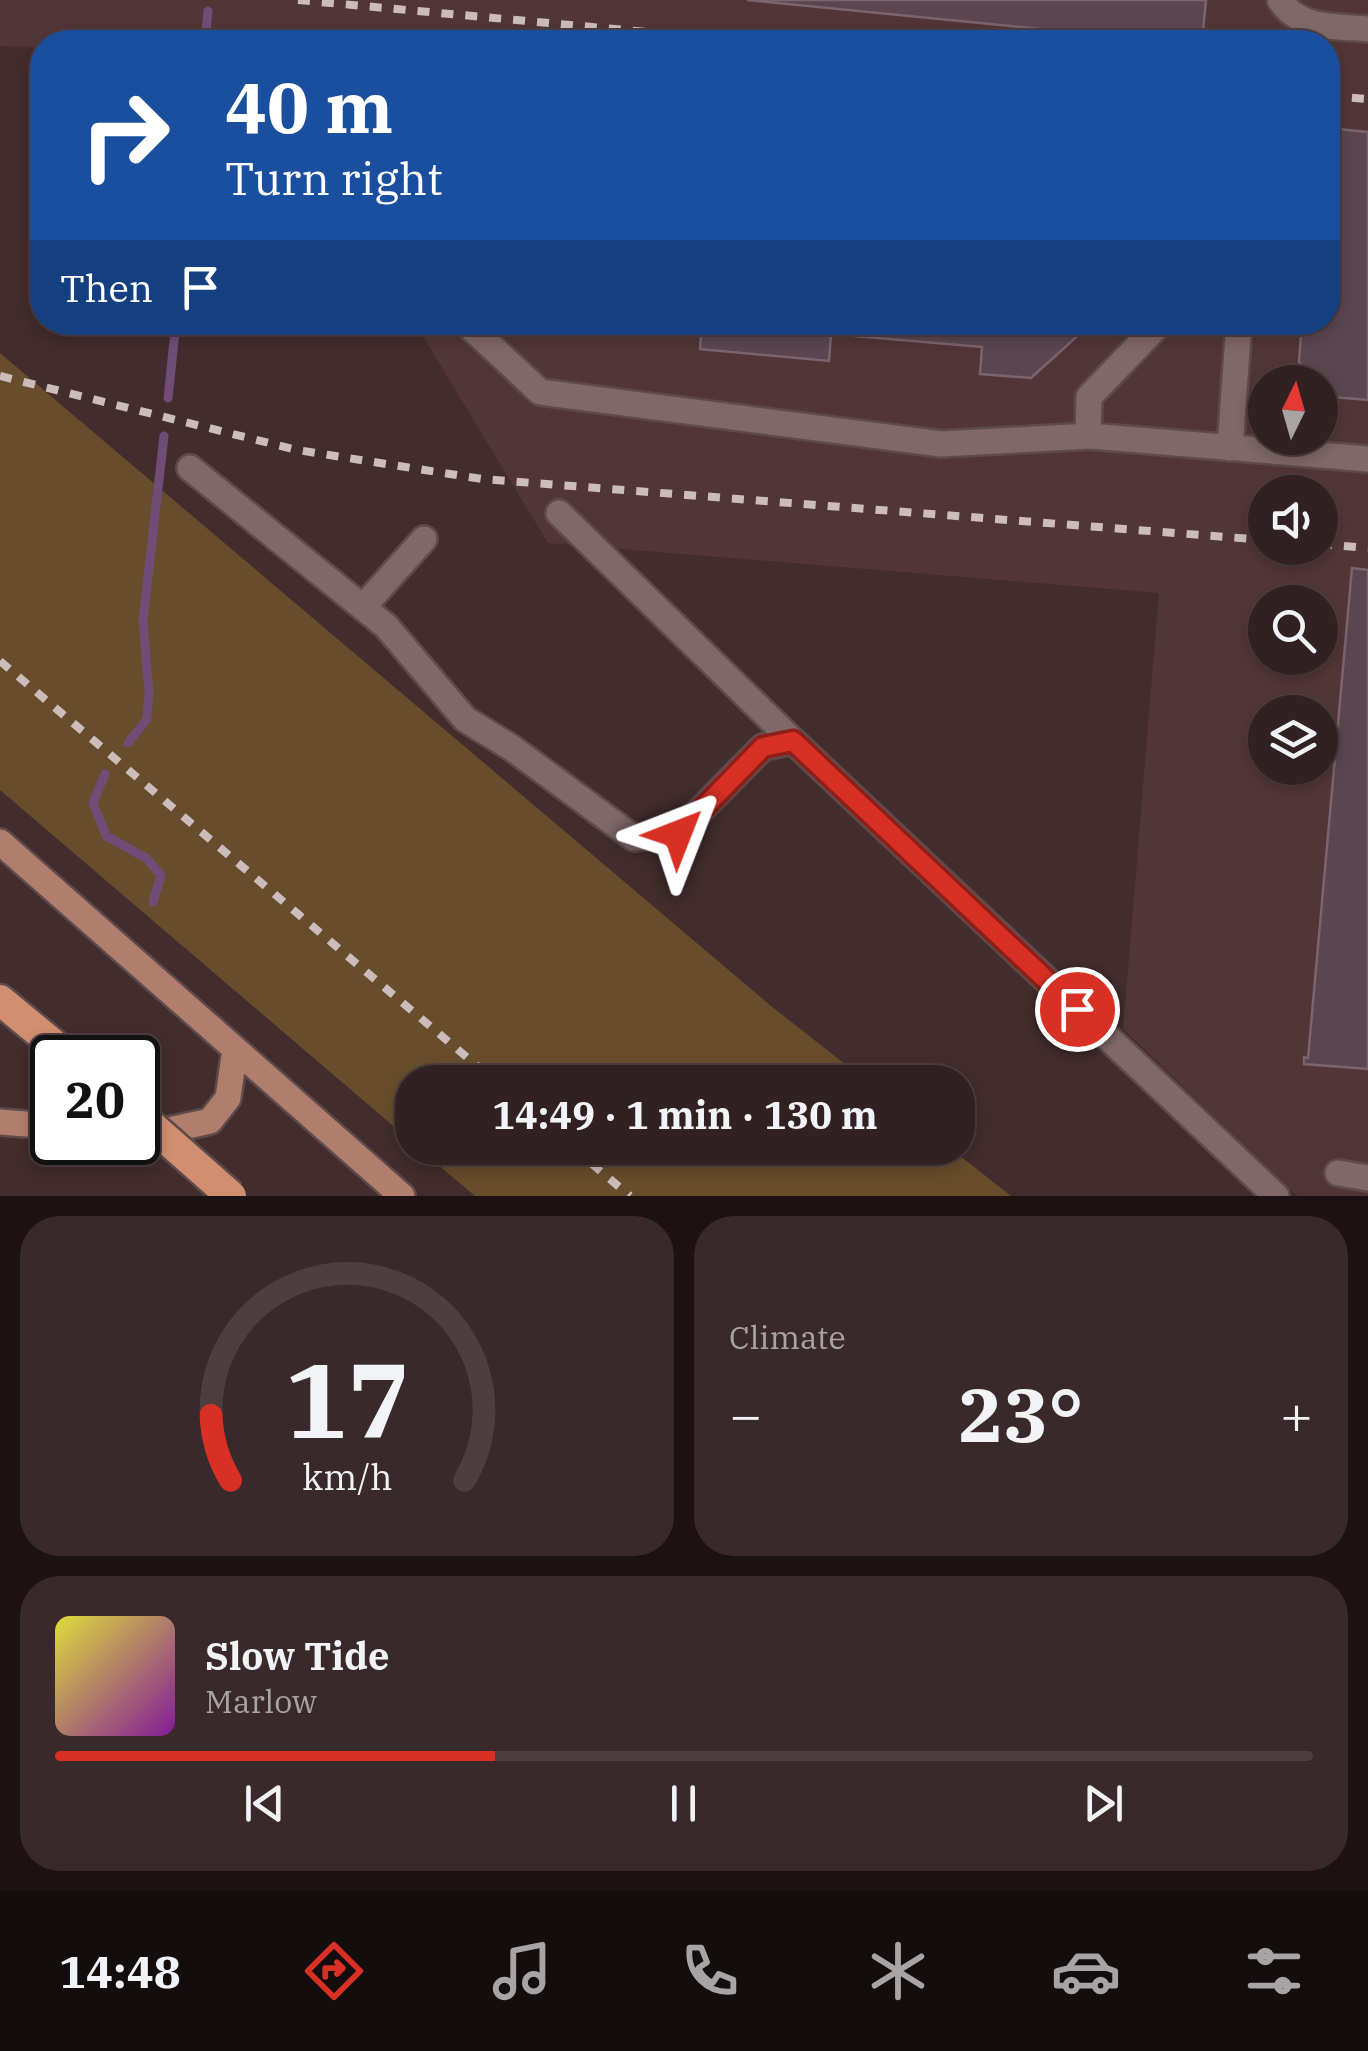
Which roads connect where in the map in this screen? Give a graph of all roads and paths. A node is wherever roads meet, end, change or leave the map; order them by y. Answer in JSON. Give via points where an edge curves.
{"nodes":[{"id":1,"x":1280,"y":0,"type":"edge"},
{"id":2,"x":1368,"y":29,"type":"edge"},
{"id":3,"x":479,"y":335,"type":"edge"},
{"id":4,"x":1149,"y":335,"type":"edge"},
{"id":5,"x":1238,"y":335,"type":"edge"},
{"id":6,"x":1088,"y":436,"type":"junction"},
{"id":7,"x":1230,"y":448,"type":"junction"},
{"id":8,"x":1368,"y":460,"type":"edge"},
{"id":9,"x":190,"y":468,"type":"dead end"},
{"id":10,"x":558,"y":513,"type":"dead end"},
{"id":11,"x":424,"y":539,"type":"dead end"},
{"id":12,"x":363,"y":607,"type":"junction"},
{"id":13,"x":793,"y":741,"type":"junction"},
{"id":14,"x":0,"y":842,"type":"edge"},
{"id":15,"x":0,"y":1000,"type":"edge"},
{"id":16,"x":42,"y":1035,"type":"edge"},
{"id":17,"x":235,"y":1049,"type":"junction"},
{"id":18,"x":0,"y":1122,"type":"edge"},
{"id":19,"x":30,"y":1124,"type":"edge"},
{"id":20,"x":160,"y":1132,"type":"edge"},
{"id":21,"x":160,"y":1133,"type":"edge"},
{"id":22,"x":1338,"y":1174,"type":"dead end"},
{"id":23,"x":1368,"y":1178,"type":"edge"},
{"id":24,"x":231,"y":1196,"type":"edge"},
{"id":25,"x":402,"y":1196,"type":"edge"},
{"id":26,"x":1276,"y":1196,"type":"edge"}],
"edges":[{"from":1,"to":2,"type":"lane","via":[[1311,24]]},
{"from":3,"to":6,"type":"lane","via":[[540,392],[942,444]]},
{"from":4,"to":6,"type":"lane","via":[[1089,397]]},
{"from":5,"to":7,"type":"lane"},
{"from":6,"to":7,"type":"lane"},
{"from":7,"to":8,"type":"lane"},
{"from":9,"to":12,"type":"lane"},
{"from":10,"to":13,"type":"lane"},
{"from":11,"to":12,"type":"lane"},
{"from":12,"to":13,"type":"lane","via":[[466,719],[634,838],[678,834],[763,747]]},
{"from":13,"to":26,"type":"lane"},
{"from":14,"to":17,"type":"main road"},
{"from":15,"to":16,"type":"highway"},
{"from":17,"to":20,"type":"main road","via":[[228,1098],[210,1122]]},
{"from":17,"to":25,"type":"main road"},
{"from":18,"to":19,"type":"main road"},
{"from":21,"to":24,"type":"highway","bridge":true},
{"from":22,"to":23,"type":"lane"}]}
